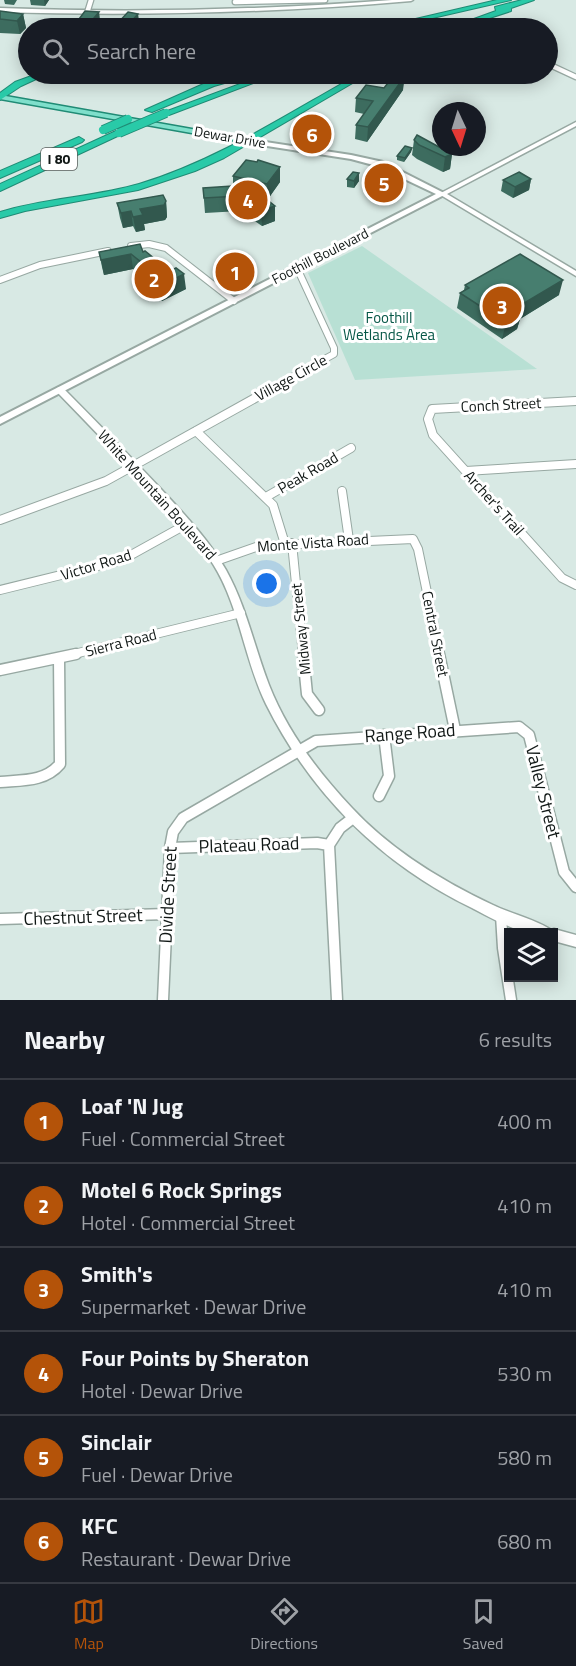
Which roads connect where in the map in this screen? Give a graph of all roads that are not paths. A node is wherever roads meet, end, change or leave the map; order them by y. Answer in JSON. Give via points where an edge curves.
{"nodes":[{"id":1,"x":91,"y":0,"type":"edge"},
{"id":2,"x":327,"y":0,"type":"edge"},
{"id":3,"x":409,"y":0,"type":"edge"},
{"id":4,"x":508,"y":0,"type":"edge"},
{"id":5,"x":530,"y":0,"type":"edge"},
{"id":6,"x":536,"y":0,"type":"edge"},
{"id":7,"x":235,"y":1,"type":"edge"},
{"id":8,"x":332,"y":7,"type":"junction"},
{"id":9,"x":0,"y":10,"type":"edge"},
{"id":10,"x":235,"y":11,"type":"junction"},
{"id":11,"x":87,"y":13,"type":"junction"},
{"id":12,"x":426,"y":18,"type":"edge"},
{"id":13,"x":441,"y":18,"type":"edge"},
{"id":14,"x":474,"y":18,"type":"edge"},
{"id":15,"x":476,"y":18,"type":"edge"},
{"id":16,"x":558,"y":69,"type":"edge"},
{"id":17,"x":576,"y":77,"type":"edge"},
{"id":18,"x":18,"y":84,"type":"edge"},
{"id":19,"x":211,"y":84,"type":"edge"},
{"id":20,"x":246,"y":84,"type":"edge"},
{"id":21,"x":347,"y":84,"type":"edge"},
{"id":22,"x":0,"y":97,"type":"edge"},
{"id":23,"x":576,"y":124,"type":"edge"},
{"id":24,"x":248,"y":141,"type":"junction"},
{"id":25,"x":0,"y":175,"type":"edge"},
{"id":26,"x":0,"y":188,"type":"edge"},
{"id":27,"x":442,"y":194,"type":"junction"},
{"id":28,"x":0,"y":215,"type":"edge"},
{"id":29,"x":297,"y":268,"type":"junction"},
{"id":30,"x":576,"y":274,"type":"edge"},
{"id":31,"x":0,"y":280,"type":"edge"},
{"id":32,"x":234,"y":301,"type":"junction"},
{"id":33,"x":60,"y":390,"type":"junction"},
{"id":34,"x":576,"y":401,"type":"edge"},
{"id":35,"x":428,"y":415,"type":"joint"},
{"id":36,"x":0,"y":421,"type":"edge"},
{"id":37,"x":196,"y":430,"type":"junction"},
{"id":38,"x":351,"y":448,"type":"dead end"},
{"id":39,"x":576,"y":464,"type":"edge"},
{"id":40,"x":134,"y":465,"type":"junction"},
{"id":41,"x":466,"y":471,"type":"junction"},
{"id":42,"x":342,"y":491,"type":"dead end"},
{"id":43,"x":266,"y":497,"type":"junction"},
{"id":44,"x":0,"y":520,"type":"edge"},
{"id":45,"x":187,"y":524,"type":"junction"},
{"id":46,"x":413,"y":539,"type":"joint"},
{"id":47,"x":349,"y":540,"type":"junction"},
{"id":48,"x":288,"y":544,"type":"junction"},
{"id":49,"x":216,"y":561,"type":"junction"},
{"id":50,"x":574,"y":585,"type":"edge"},
{"id":51,"x":0,"y":590,"type":"edge"},
{"id":52,"x":241,"y":613,"type":"junction"},
{"id":53,"x":59,"y":658,"type":"junction"},
{"id":54,"x":0,"y":670,"type":"edge"},
{"id":55,"x":319,"y":710,"type":"dead end"},
{"id":56,"x":455,"y":730,"type":"junction"},
{"id":57,"x":524,"y":730,"type":"joint"},
{"id":58,"x":384,"y":735,"type":"junction"},
{"id":59,"x":297,"y":752,"type":"junction"},
{"id":60,"x":0,"y":782,"type":"edge"},
{"id":61,"x":379,"y":796,"type":"dead end"},
{"id":62,"x":353,"y":818,"type":"junction"},
{"id":63,"x":329,"y":845,"type":"junction"},
{"id":64,"x":170,"y":848,"type":"junction"},
{"id":65,"x":576,"y":887,"type":"edge"},
{"id":66,"x":167,"y":914,"type":"junction"},
{"id":67,"x":501,"y":915,"type":"junction"},
{"id":68,"x":0,"y":919,"type":"edge"},
{"id":69,"x":534,"y":928,"type":"edge"},
{"id":70,"x":558,"y":936,"type":"edge"},
{"id":71,"x":576,"y":941,"type":"edge"},
{"id":72,"x":164,"y":1000,"type":"edge"},
{"id":73,"x":337,"y":1000,"type":"edge"},
{"id":74,"x":511,"y":1000,"type":"edge"}],
"edges":[{"from":1,"to":11,"type":"street"},
{"from":2,"to":7,"type":"street"},
{"from":2,"to":8,"type":"street"},
{"from":3,"to":8,"type":"street"},
{"from":4,"to":12,"type":"highway"},
{"from":4,"to":13,"type":"highway"},
{"from":5,"to":14,"type":"highway"},
{"from":6,"to":15,"type":"highway"},
{"from":7,"to":10,"type":"street"},
{"from":8,"to":10,"type":"street"},
{"from":9,"to":11,"type":"street"},
{"from":10,"to":11,"type":"street"},
{"from":16,"to":17,"type":"street"},
{"from":18,"to":22,"type":"highway"},
{"from":19,"to":25,"type":"highway","number":"I 80","bridge":true},
{"from":20,"to":26,"type":"highway","number":"I 80","bridge":true,"via":[[166,113]]},
{"from":21,"to":24,"type":"highway"},
{"from":22,"to":24,"type":"main road","name":"Dewar Drive"},
{"from":23,"to":27,"type":"street","name":"Foothill Boulevard"},
{"from":24,"to":27,"type":"main road","name":"Dewar Drive","via":[[380,164]]},
{"from":24,"to":28,"type":"highway","via":[[166,179]]},
{"from":27,"to":29,"type":"main road","name":"Foothill Boulevard"},
{"from":27,"to":30,"type":"street","name":"Dewar Drive"},
{"from":29,"to":32,"type":"main road","name":"Foothill Boulevard"},
{"from":29,"to":37,"type":"street","name":"Village Circle","via":[[334,354]]},
{"from":31,"to":32,"type":"street","via":[[60,260],[155,244],[166,248]]},
{"from":32,"to":33,"type":"main road","name":"Foothill Boulevard"},
{"from":33,"to":36,"type":"main road","name":"Foothill Boulevard"},
{"from":33,"to":40,"type":"street","name":"White Mountain Boulevard"},
{"from":34,"to":35,"type":"street","name":"Conch Street","via":[[432,409]]},
{"from":35,"to":41,"type":"street","name":"Archer's Trail","via":[[433,435]]},
{"from":37,"to":40,"type":"street"},
{"from":37,"to":43,"type":"street","name":"Midway Street"},
{"from":38,"to":43,"type":"street","name":"Peak Road"},
{"from":39,"to":41,"type":"street"},
{"from":40,"to":44,"type":"street","via":[[87,490]]},
{"from":40,"to":45,"type":"street","name":"White Mountain Boulevard"},
{"from":41,"to":50,"type":"street","name":"Archer's Trail","via":[[562,578]]},
{"from":42,"to":47,"type":"street"},
{"from":43,"to":48,"type":"street","name":"Midway Street","via":[[275,509],[276,521]]},
{"from":45,"to":49,"type":"street","name":"White Mountain Boulevard"},
{"from":45,"to":51,"type":"street","name":"Victor Road","via":[[122,560]]},
{"from":46,"to":47,"type":"street","name":"Monte Vista Road"},
{"from":46,"to":56,"type":"street","name":"Central Street"},
{"from":47,"to":48,"type":"street","name":"Monte Vista Road"},
{"from":48,"to":49,"type":"street","name":"Monte Vista Road","via":[[246,549]]},
{"from":48,"to":55,"type":"street","name":"Midway Street","via":[[308,694]]},
{"from":49,"to":52,"type":"street","name":"White Mountain Boulevard"},
{"from":52,"to":53,"type":"street","name":"Sierra Road"},
{"from":52,"to":59,"type":"street","name":"White Mountain Boulevard","via":[[259,675]]},
{"from":53,"to":54,"type":"street","name":"Sierra Road"},
{"from":53,"to":60,"type":"street","via":[[60,764],[47,777]]},
{"from":56,"to":57,"type":"street","name":"Range Road"},
{"from":56,"to":58,"type":"street","name":"Range Road"},
{"from":57,"to":65,"type":"street","name":"Valley Street","via":[[531,741],[564,872]]},
{"from":58,"to":59,"type":"street","name":"Range Road","via":[[324,739]]},
{"from":58,"to":61,"type":"street","via":[[389,776]]},
{"from":59,"to":62,"type":"street","name":"White Mountain Boulevard"},
{"from":59,"to":64,"type":"street","name":"Divide Street","via":[[183,818],[172,833]]},
{"from":62,"to":63,"type":"street","via":[[340,828]]},
{"from":62,"to":67,"type":"street","name":"White Mountain Boulevard","via":[[431,880]]},
{"from":63,"to":64,"type":"street","name":"Plateau Road"},
{"from":63,"to":73,"type":"street"},
{"from":64,"to":66,"type":"street","name":"Divide Street"},
{"from":66,"to":68,"type":"street","name":"Chestnut Street"},
{"from":66,"to":72,"type":"street","name":"Divide Street"},
{"from":67,"to":69,"type":"street","name":"White Mountain Boulevard"},
{"from":67,"to":74,"type":"street"},
{"from":70,"to":71,"type":"street"}]}
